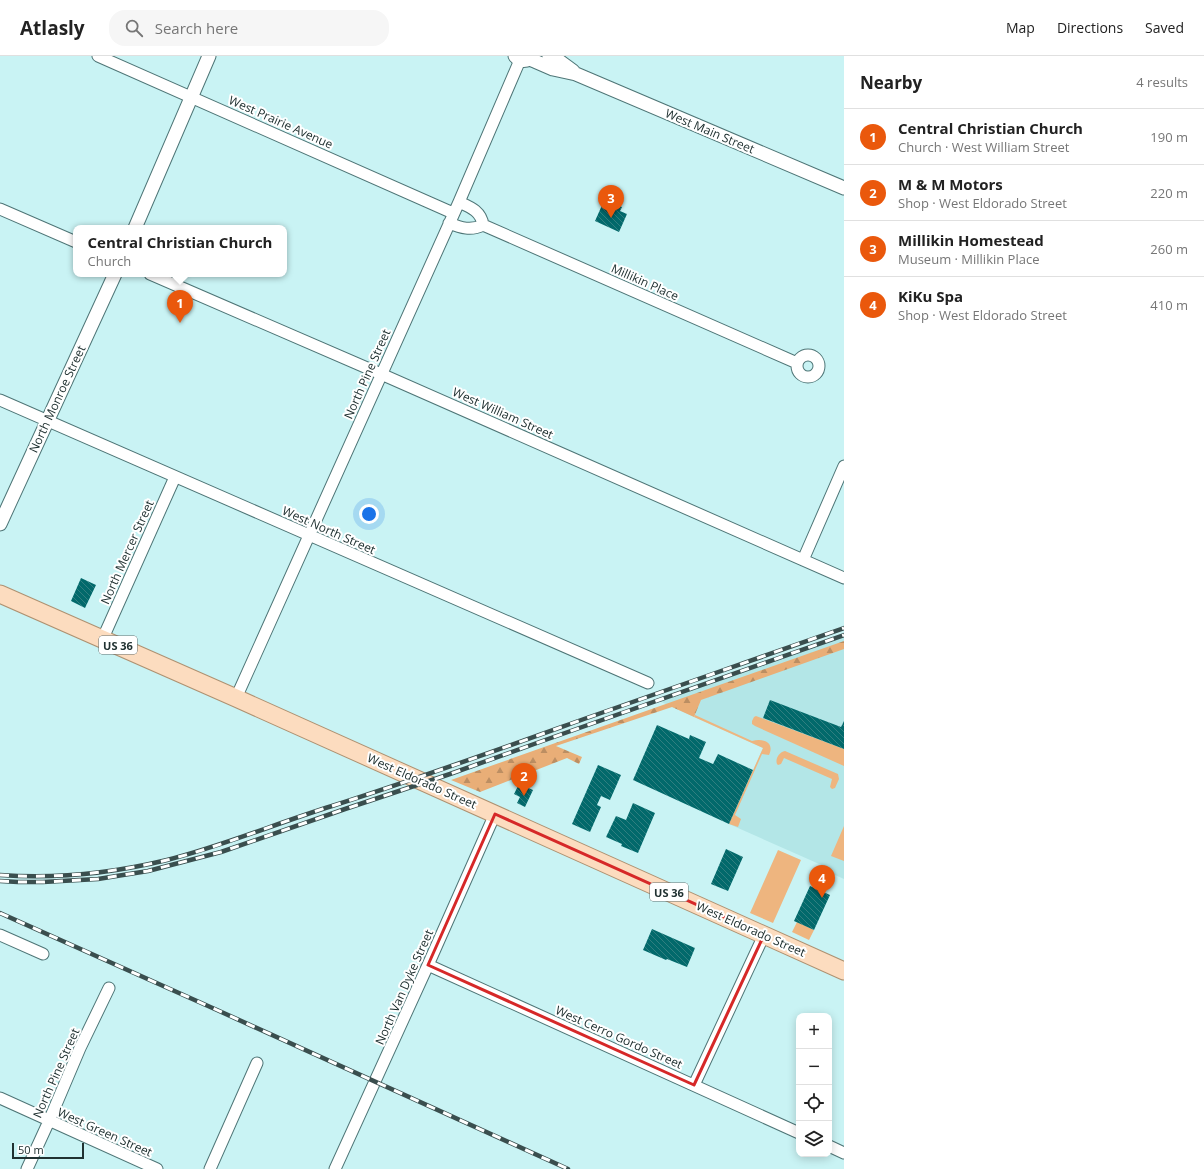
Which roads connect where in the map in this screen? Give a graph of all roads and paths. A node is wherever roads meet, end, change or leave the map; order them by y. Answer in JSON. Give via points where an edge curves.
{"nodes":[{"id":1,"x":98,"y":56,"type":"edge"},
{"id":2,"x":209,"y":56,"type":"edge"},
{"id":3,"x":549,"y":56,"type":"edge"},
{"id":4,"x":524,"y":58,"type":"edge"},
{"id":5,"x":576,"y":74,"type":"junction"},
{"id":6,"x":191,"y":96,"type":"junction"},
{"id":7,"x":844,"y":188,"type":"edge"},
{"id":8,"x":459,"y":202,"type":"junction"},
{"id":9,"x":0,"y":209,"type":"edge"},
{"id":10,"x":451,"y":218,"type":"junction"},
{"id":11,"x":136,"y":225,"type":"edge"},
{"id":12,"x":483,"y":225,"type":"junction"},
{"id":13,"x":73,"y":241,"type":"edge"},
{"id":14,"x":113,"y":277,"type":"edge"},
{"id":15,"x":157,"y":277,"type":"edge"},
{"id":16,"x":797,"y":363,"type":"dead end"},
{"id":17,"x":382,"y":374,"type":"junction"},
{"id":18,"x":0,"y":400,"type":"edge"},
{"id":19,"x":47,"y":420,"type":"junction"},
{"id":20,"x":844,"y":466,"type":"edge"},
{"id":21,"x":176,"y":477,"type":"junction"},
{"id":22,"x":0,"y":524,"type":"edge"},
{"id":23,"x":308,"y":535,"type":"junction"},
{"id":24,"x":803,"y":560,"type":"junction"},
{"id":25,"x":844,"y":578,"type":"edge"},
{"id":26,"x":0,"y":594,"type":"edge"},
{"id":27,"x":103,"y":638,"type":"junction"},
{"id":28,"x":648,"y":683,"type":"dead end"},
{"id":29,"x":236,"y":698,"type":"junction"},
{"id":30,"x":495,"y":814,"type":"junction"},
{"id":31,"x":0,"y":935,"type":"edge"},
{"id":32,"x":764,"y":935,"type":"junction"},
{"id":33,"x":44,"y":954,"type":"dead end"},
{"id":34,"x":428,"y":965,"type":"junction"},
{"id":35,"x":844,"y":971,"type":"edge"},
{"id":36,"x":109,"y":988,"type":"dead end"},
{"id":37,"x":258,"y":1063,"type":"dead end"},
{"id":38,"x":694,"y":1084,"type":"junction"},
{"id":39,"x":0,"y":1098,"type":"edge"},
{"id":40,"x":49,"y":1121,"type":"junction"},
{"id":41,"x":796,"y":1132,"type":"edge"},
{"id":42,"x":832,"y":1147,"type":"edge"},
{"id":43,"x":844,"y":1153,"type":"edge"},
{"id":44,"x":27,"y":1169,"type":"edge"},
{"id":45,"x":157,"y":1169,"type":"edge"},
{"id":46,"x":210,"y":1169,"type":"edge"},
{"id":47,"x":334,"y":1169,"type":"edge"}],
"edges":[{"from":1,"to":6,"type":"street","name":"West Prairie Avenue"},
{"from":2,"to":6,"type":"street"},
{"from":3,"to":5,"type":"street","name":"West Main Street"},
{"from":4,"to":5,"type":"street","name":"West Main Street"},
{"from":4,"to":8,"type":"street","name":"North Pine Street"},
{"from":5,"to":7,"type":"street","name":"West Main Street"},
{"from":6,"to":10,"type":"street","name":"West Prairie Avenue"},
{"from":6,"to":11,"type":"street"},
{"from":8,"to":10,"type":"street","name":"North Pine Street"},
{"from":8,"to":12,"type":"street","via":[[475,211],[482,219]]},
{"from":9,"to":13,"type":"street"},
{"from":10,"to":12,"type":"street","via":[[464,229]]},
{"from":10,"to":17,"type":"street","name":"North Pine Street"},
{"from":12,"to":16,"type":"street","name":"Millikin Place"},
{"from":14,"to":19,"type":"street","name":"North Monroe Street"},
{"from":15,"to":17,"type":"street","name":"West William Street"},
{"from":17,"to":23,"type":"street","name":"North Pine Street"},
{"from":17,"to":24,"type":"street","name":"West William Street"},
{"from":18,"to":19,"type":"street","name":"West North Street"},
{"from":19,"to":21,"type":"street","name":"West North Street"},
{"from":19,"to":22,"type":"street","name":"North Monroe Street"},
{"from":20,"to":24,"type":"street"},
{"from":21,"to":23,"type":"street","name":"West North Street"},
{"from":21,"to":27,"type":"street","name":"North Mercer Street"},
{"from":23,"to":28,"type":"street","name":"West North Street"},
{"from":23,"to":29,"type":"street","name":"North Pine Street"},
{"from":24,"to":25,"type":"street","name":"West William Street"},
{"from":26,"to":27,"type":"main road","name":"West Eldorado Street","number":"US 36"},
{"from":27,"to":29,"type":"main road","name":"West Eldorado Street","number":"US 36"},
{"from":29,"to":30,"type":"main road","name":"West Eldorado Street","number":"US 36"},
{"from":30,"to":32,"type":"main road","name":"West Eldorado Street","number":"US 36"},
{"from":30,"to":34,"type":"street","name":"North Van Dyke Street"},
{"from":31,"to":33,"type":"street"},
{"from":32,"to":35,"type":"main road","name":"West Eldorado Street","number":"US 36"},
{"from":32,"to":38,"type":"street"},
{"from":34,"to":38,"type":"street","name":"West Cerro Gordo Street"},
{"from":34,"to":47,"type":"street","name":"North Van Dyke Street"},
{"from":36,"to":40,"type":"street","name":"North Pine Street"},
{"from":37,"to":46,"type":"street"},
{"from":38,"to":41,"type":"street","name":"West Cerro Gordo Street"},
{"from":39,"to":40,"type":"street","name":"West Green Street"},
{"from":40,"to":44,"type":"street","name":"North Pine Street"},
{"from":40,"to":45,"type":"street","name":"West Green Street"},
{"from":42,"to":43,"type":"street"}]}
